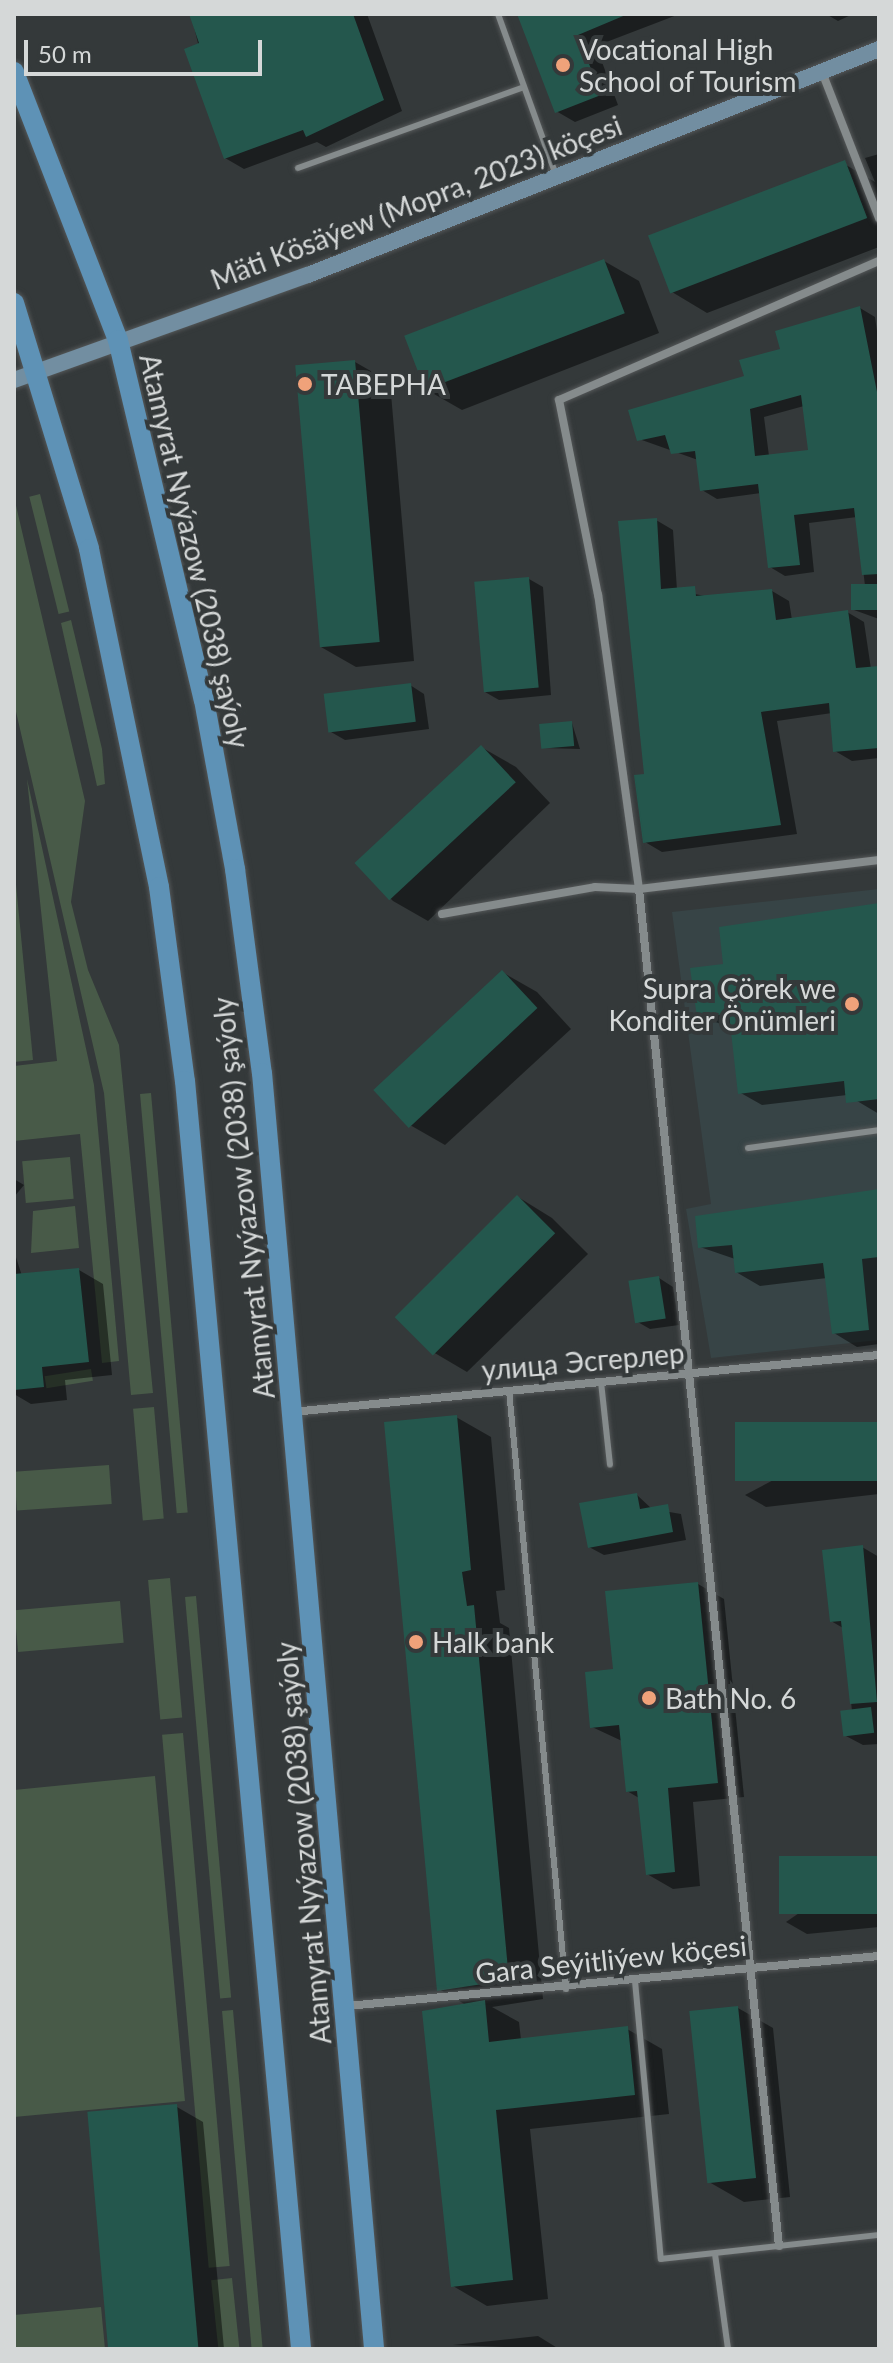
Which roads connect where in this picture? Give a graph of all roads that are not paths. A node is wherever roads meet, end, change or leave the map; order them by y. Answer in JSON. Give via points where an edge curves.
{"nodes":[{"id":1,"x":498,"y":14,"type":"edge"},
{"id":2,"x":879,"y":49,"type":"edge"},
{"id":3,"x":14,"y":72,"type":"edge"},
{"id":4,"x":822,"y":72,"type":"junction"},
{"id":5,"x":522,"y":88,"type":"junction"},
{"id":6,"x":298,"y":168,"type":"dead end"},
{"id":7,"x":558,"y":179,"type":"junction"},
{"id":8,"x":879,"y":218,"type":"edge"},
{"id":9,"x":879,"y":261,"type":"edge"},
{"id":10,"x":14,"y":303,"type":"edge"},
{"id":11,"x":118,"y":340,"type":"junction"},
{"id":12,"x":35,"y":372,"type":"junction"},
{"id":13,"x":14,"y":380,"type":"edge"},
{"id":14,"x":879,"y":860,"type":"edge"},
{"id":15,"x":639,"y":889,"type":"junction"},
{"id":16,"x":442,"y":914,"type":"dead end"},
{"id":17,"x":879,"y":1130,"type":"edge"},
{"id":18,"x":748,"y":1148,"type":"dead end"},
{"id":19,"x":879,"y":1355,"type":"edge"},
{"id":20,"x":690,"y":1373,"type":"junction"},
{"id":21,"x":601,"y":1382,"type":"junction"},
{"id":22,"x":509,"y":1390,"type":"junction"},
{"id":23,"x":291,"y":1412,"type":"junction"},
{"id":24,"x":610,"y":1465,"type":"dead end"},
{"id":25,"x":879,"y":1956,"type":"edge"},
{"id":26,"x":756,"y":1966,"type":"junction"},
{"id":27,"x":635,"y":1981,"type":"junction"},
{"id":28,"x":566,"y":1989,"type":"junction"},
{"id":29,"x":347,"y":2006,"type":"junction"},
{"id":30,"x":879,"y":2235,"type":"edge"},
{"id":31,"x":779,"y":2246,"type":"junction"},
{"id":32,"x":715,"y":2254,"type":"junction"},
{"id":33,"x":301,"y":2349,"type":"edge"},
{"id":34,"x":374,"y":2349,"type":"edge"},
{"id":35,"x":728,"y":2349,"type":"edge"}],
"edges":[{"from":1,"to":5,"type":"lane"},
{"from":2,"to":4,"type":"street","name":"Mäti Kösäýew (Mopra, 2023) köçesi"},
{"from":3,"to":11,"type":"main road","name":"Atamyrat Nyýazow (2038) şaýoly"},
{"from":4,"to":7,"type":"street","name":"Mäti Kösäýew (Mopra, 2023) köçesi"},
{"from":4,"to":8,"type":"street"},
{"from":5,"to":6,"type":"lane"},
{"from":5,"to":7,"type":"lane"},
{"from":7,"to":11,"type":"street","name":"Mäti Kösäýew (Mopra, 2023) köçesi"},
{"from":9,"to":15,"type":"street","via":[[559,400],[598,595]]},
{"from":10,"to":12,"type":"main road","name":"Atamyrat Nyýazow (2038) şaýoly"},
{"from":11,"to":12,"type":"street","name":"Mäti Kösäýew (Mopra, 2023) köçesi"},
{"from":11,"to":23,"type":"main road","name":"Atamyrat Nyýazow (2038) şaýoly","via":[[204,700],[235,869],[262,1073]]},
{"from":12,"to":13,"type":"street","name":"Mäti Kösäýew (Mopra, 2023) köçesi"},
{"from":12,"to":33,"type":"main road","name":"Atamyrat Nyýazow (2038) şaýoly","via":[[113,650],[161,902],[185,1081]]},
{"from":14,"to":15,"type":"street"},
{"from":15,"to":16,"type":"street","via":[[595,887]]},
{"from":15,"to":20,"type":"street"},
{"from":17,"to":18,"type":"lane"},
{"from":19,"to":20,"type":"street","name":"улица Эсгерлер"},
{"from":20,"to":21,"type":"street","name":"улица Эсгерлер"},
{"from":20,"to":26,"type":"street"},
{"from":21,"to":22,"type":"street","name":"улица Эсгерлер"},
{"from":21,"to":24,"type":"lane"},
{"from":22,"to":23,"type":"street","name":"улица Эсгерлер"},
{"from":22,"to":28,"type":"lane"},
{"from":23,"to":29,"type":"main road","name":"Atamyrat Nyýazow (2038) şaýoly"},
{"from":25,"to":26,"type":"street","name":"Gara Seýitliýew köçesi"},
{"from":26,"to":27,"type":"street","name":"Gara Seýitliýew köçesi"},
{"from":26,"to":31,"type":"street"},
{"from":27,"to":28,"type":"street","name":"Gara Seýitliýew köçesi"},
{"from":27,"to":32,"type":"lane","via":[[661,2259]]},
{"from":28,"to":29,"type":"street","name":"Gara Seýitliýew köçesi"},
{"from":29,"to":34,"type":"main road","name":"Atamyrat Nyýazow (2038) şaýoly"},
{"from":30,"to":31,"type":"lane"},
{"from":31,"to":32,"type":"lane"},
{"from":32,"to":35,"type":"lane"}]}
